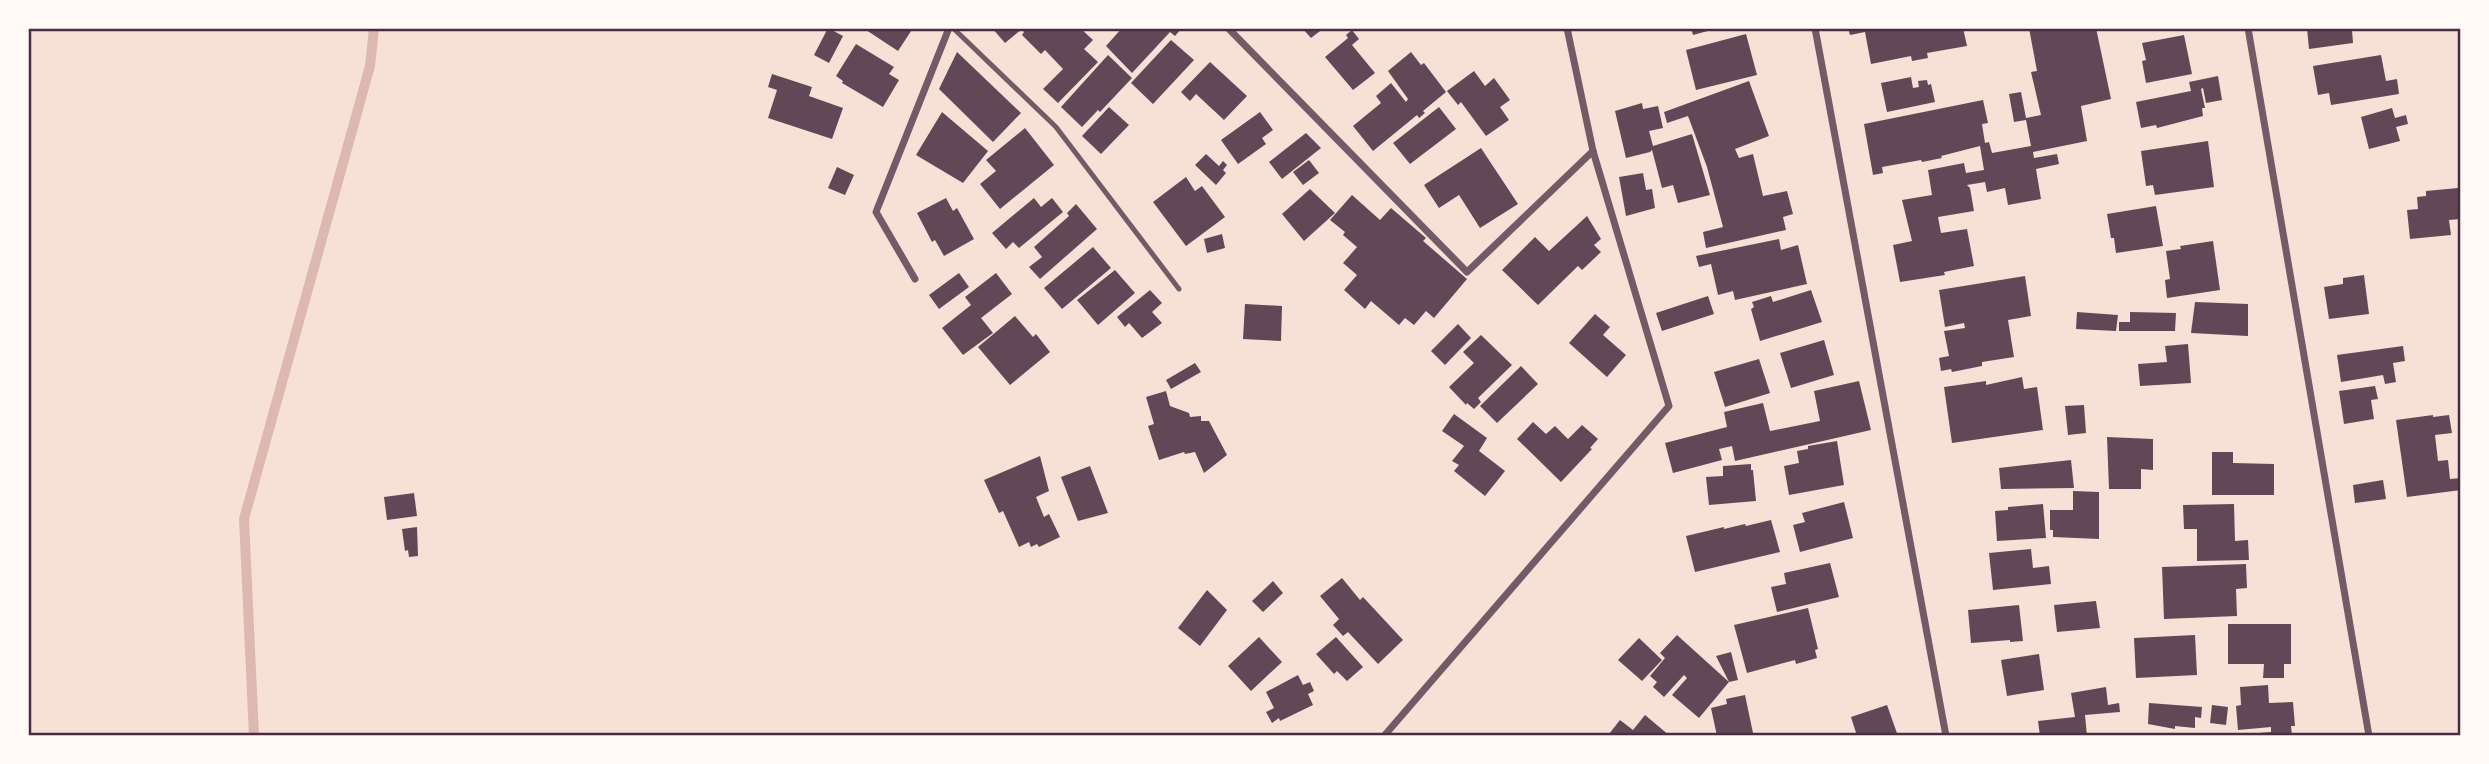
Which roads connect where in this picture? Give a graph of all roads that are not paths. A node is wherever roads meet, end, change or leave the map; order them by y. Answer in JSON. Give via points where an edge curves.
{"nodes":[{"id":1,"x":951,"y":28,"type":"edge"},
{"id":2,"x":1228,"y":28,"type":"edge"},
{"id":3,"x":1567,"y":28,"type":"edge"},
{"id":4,"x":1815,"y":28,"type":"edge"},
{"id":5,"x":2248,"y":28,"type":"edge"},
{"id":6,"x":1593,"y":151,"type":"junction"},
{"id":7,"x":915,"y":279,"type":"dead end"},
{"id":8,"x":1179,"y":289,"type":"dead end"},
{"id":9,"x":1384,"y":736,"type":"edge"},
{"id":10,"x":1945,"y":736,"type":"edge"},
{"id":11,"x":2369,"y":736,"type":"edge"}],
"edges":[{"from":1,"to":7,"type":"street","via":[[876,212]]},
{"from":1,"to":8,"type":"lane","via":[[1056,127]]},
{"from":2,"to":6,"type":"street","via":[[1468,272]]},
{"from":3,"to":6,"type":"street"},
{"from":4,"to":10,"type":"street"},
{"from":5,"to":11,"type":"street"},
{"from":6,"to":9,"type":"street","via":[[1669,407]]}]}
